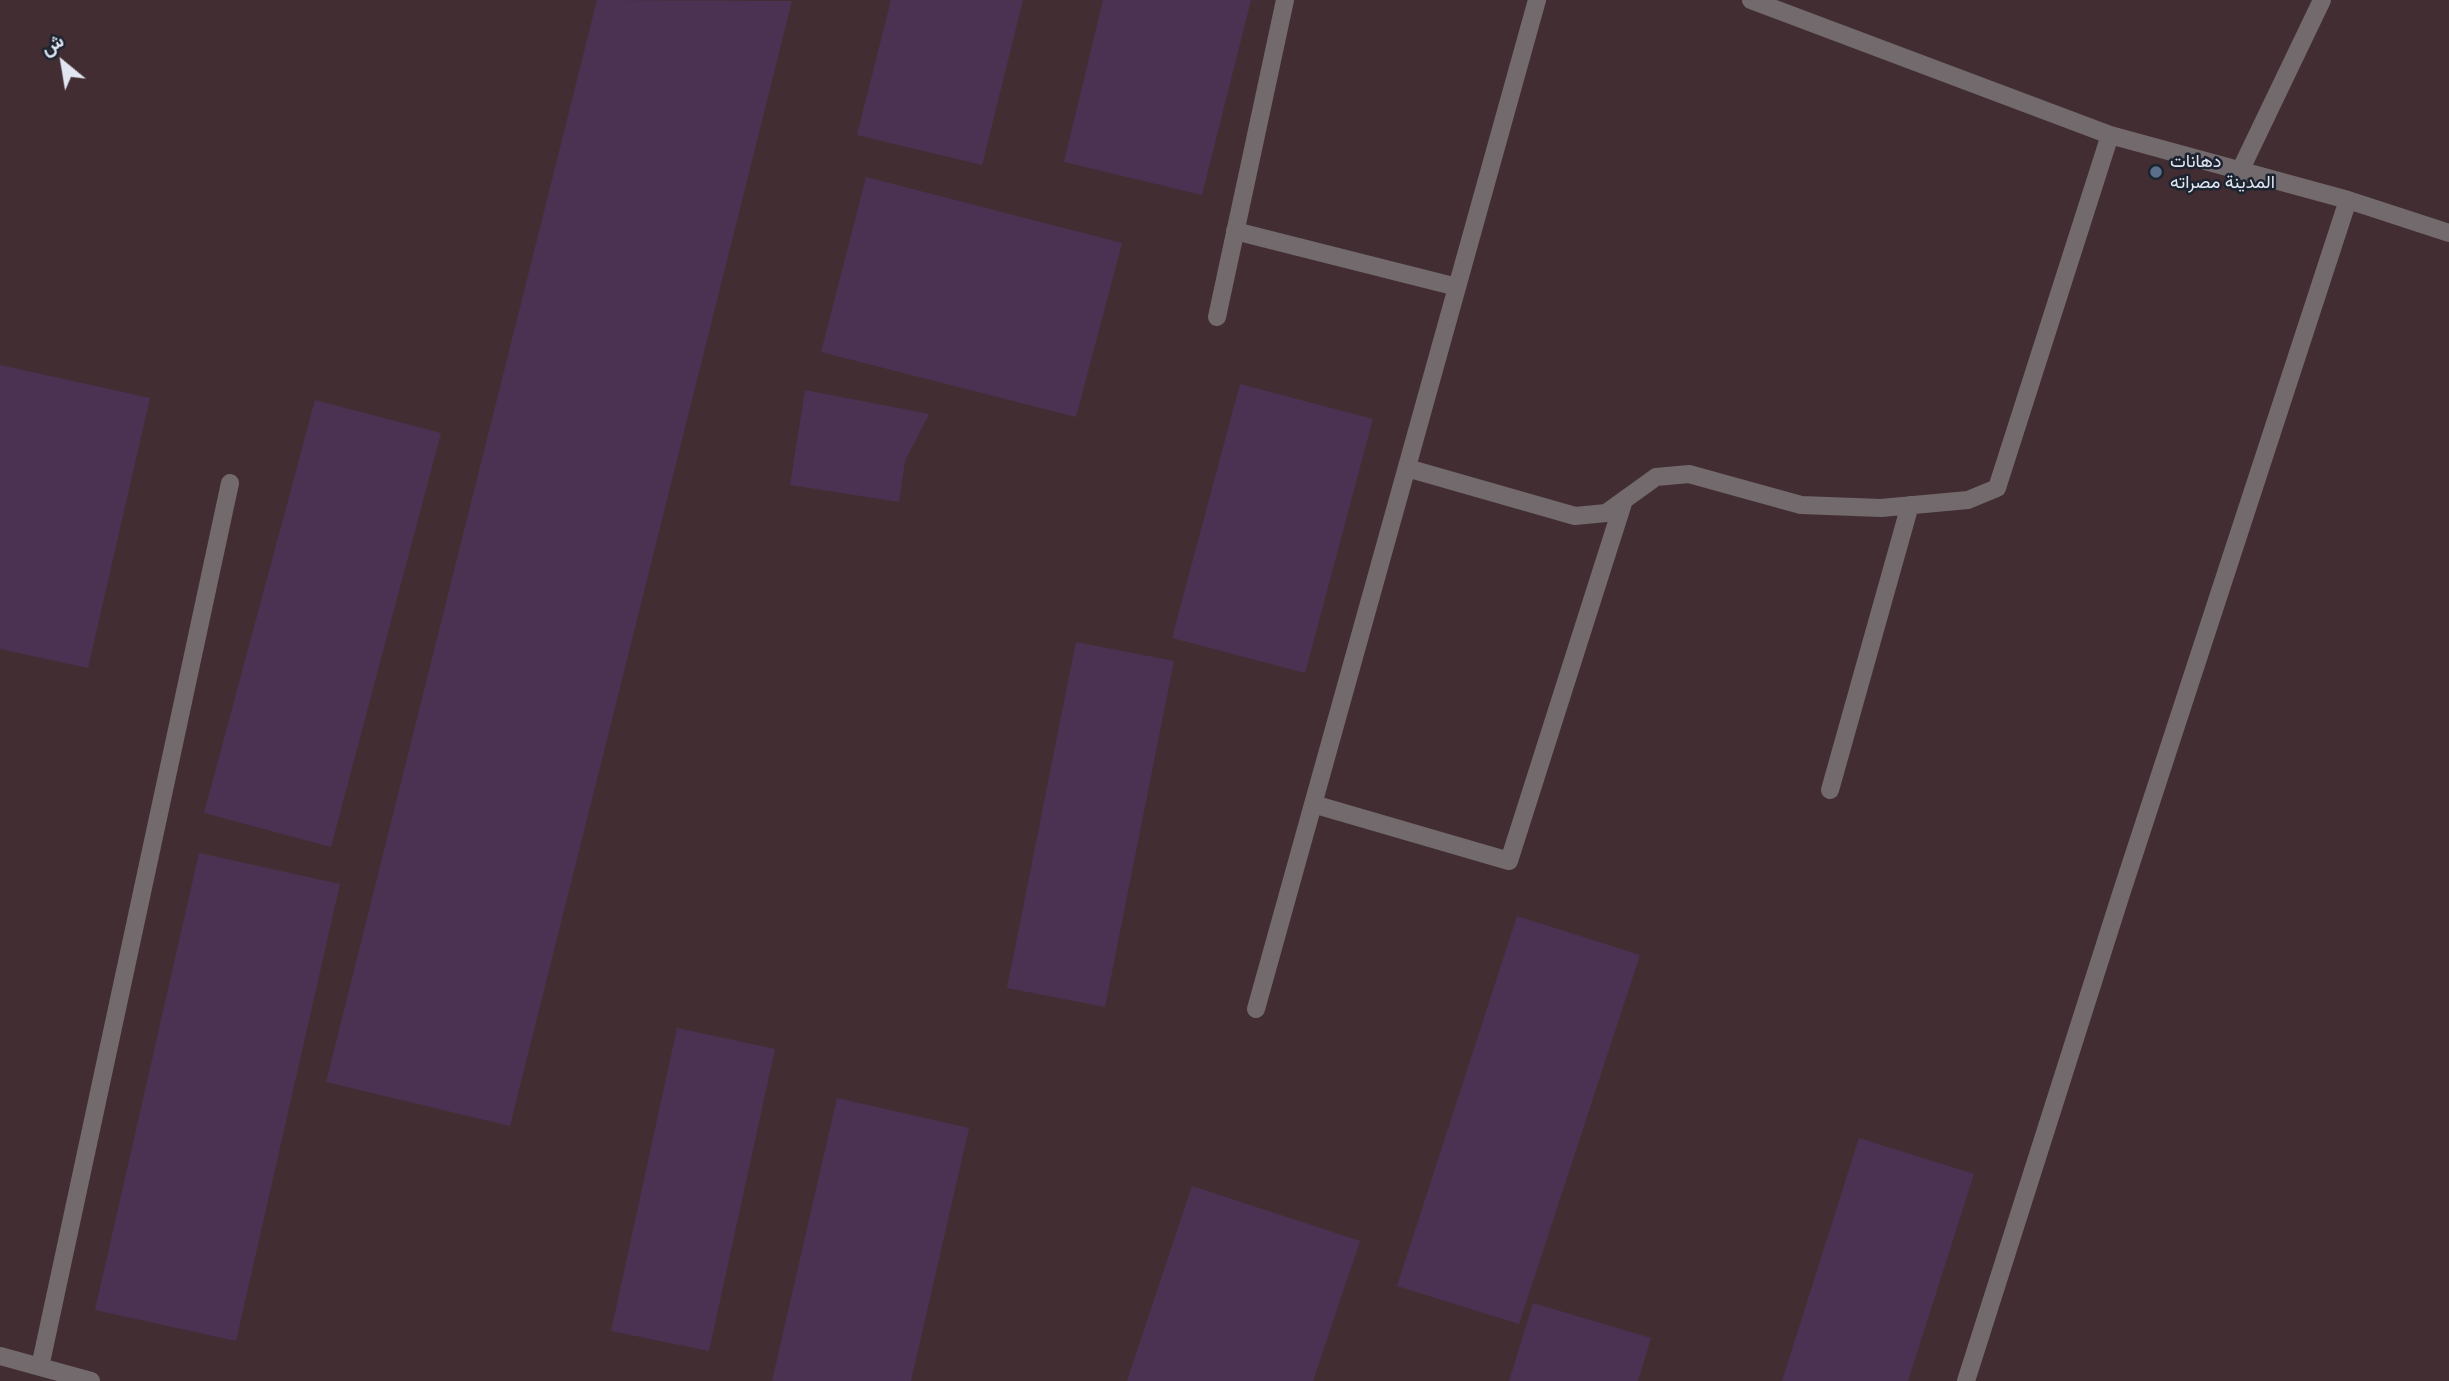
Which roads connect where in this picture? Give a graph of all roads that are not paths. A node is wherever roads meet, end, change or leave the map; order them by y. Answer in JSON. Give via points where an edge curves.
{"nodes":[{"id":1,"x":1285,"y":0,"type":"edge"},
{"id":2,"x":1537,"y":0,"type":"edge"},
{"id":3,"x":1751,"y":0,"type":"edge"},
{"id":4,"x":2322,"y":0,"type":"edge"},
{"id":5,"x":2110,"y":135,"type":"junction"},
{"id":6,"x":2240,"y":171,"type":"junction"},
{"id":7,"x":2348,"y":200,"type":"junction"},
{"id":8,"x":1236,"y":231,"type":"junction"},
{"id":9,"x":2449,"y":233,"type":"edge"},
{"id":10,"x":1457,"y":287,"type":"junction"},
{"id":11,"x":1217,"y":317,"type":"dead end"},
{"id":12,"x":1406,"y":468,"type":"junction"},
{"id":13,"x":230,"y":483,"type":"dead end"},
{"id":14,"x":1624,"y":500,"type":"junction"},
{"id":15,"x":1910,"y":505,"type":"junction"},
{"id":16,"x":1830,"y":790,"type":"dead end"},
{"id":17,"x":1313,"y":804,"type":"junction"},
{"id":18,"x":1256,"y":1009,"type":"dead end"},
{"id":19,"x":0,"y":1356,"type":"edge"},
{"id":20,"x":40,"y":1367,"type":"junction"},
{"id":21,"x":91,"y":1381,"type":"edge"},
{"id":22,"x":1966,"y":1381,"type":"edge"}],
"edges":[{"from":1,"to":8,"type":"street"},
{"from":2,"to":10,"type":"street"},
{"from":3,"to":5,"type":"street"},
{"from":4,"to":6,"type":"street"},
{"from":5,"to":6,"type":"street"},
{"from":5,"to":15,"type":"street","via":[[1997,488],[1968,500]]},
{"from":6,"to":7,"type":"street"},
{"from":7,"to":9,"type":"street"},
{"from":7,"to":22,"type":"street"},
{"from":8,"to":10,"type":"street"},
{"from":8,"to":11,"type":"street"},
{"from":10,"to":12,"type":"street"},
{"from":12,"to":14,"type":"street","via":[[1575,516],[1606,513]]},
{"from":12,"to":17,"type":"street"},
{"from":13,"to":20,"type":"street"},
{"from":14,"to":15,"type":"street","via":[[1656,477],[1689,474],[1801,505]]},
{"from":14,"to":17,"type":"street","via":[[1509,861]]},
{"from":15,"to":16,"type":"street"},
{"from":17,"to":18,"type":"street"},
{"from":19,"to":20,"type":"street"},
{"from":20,"to":21,"type":"street"}]}
